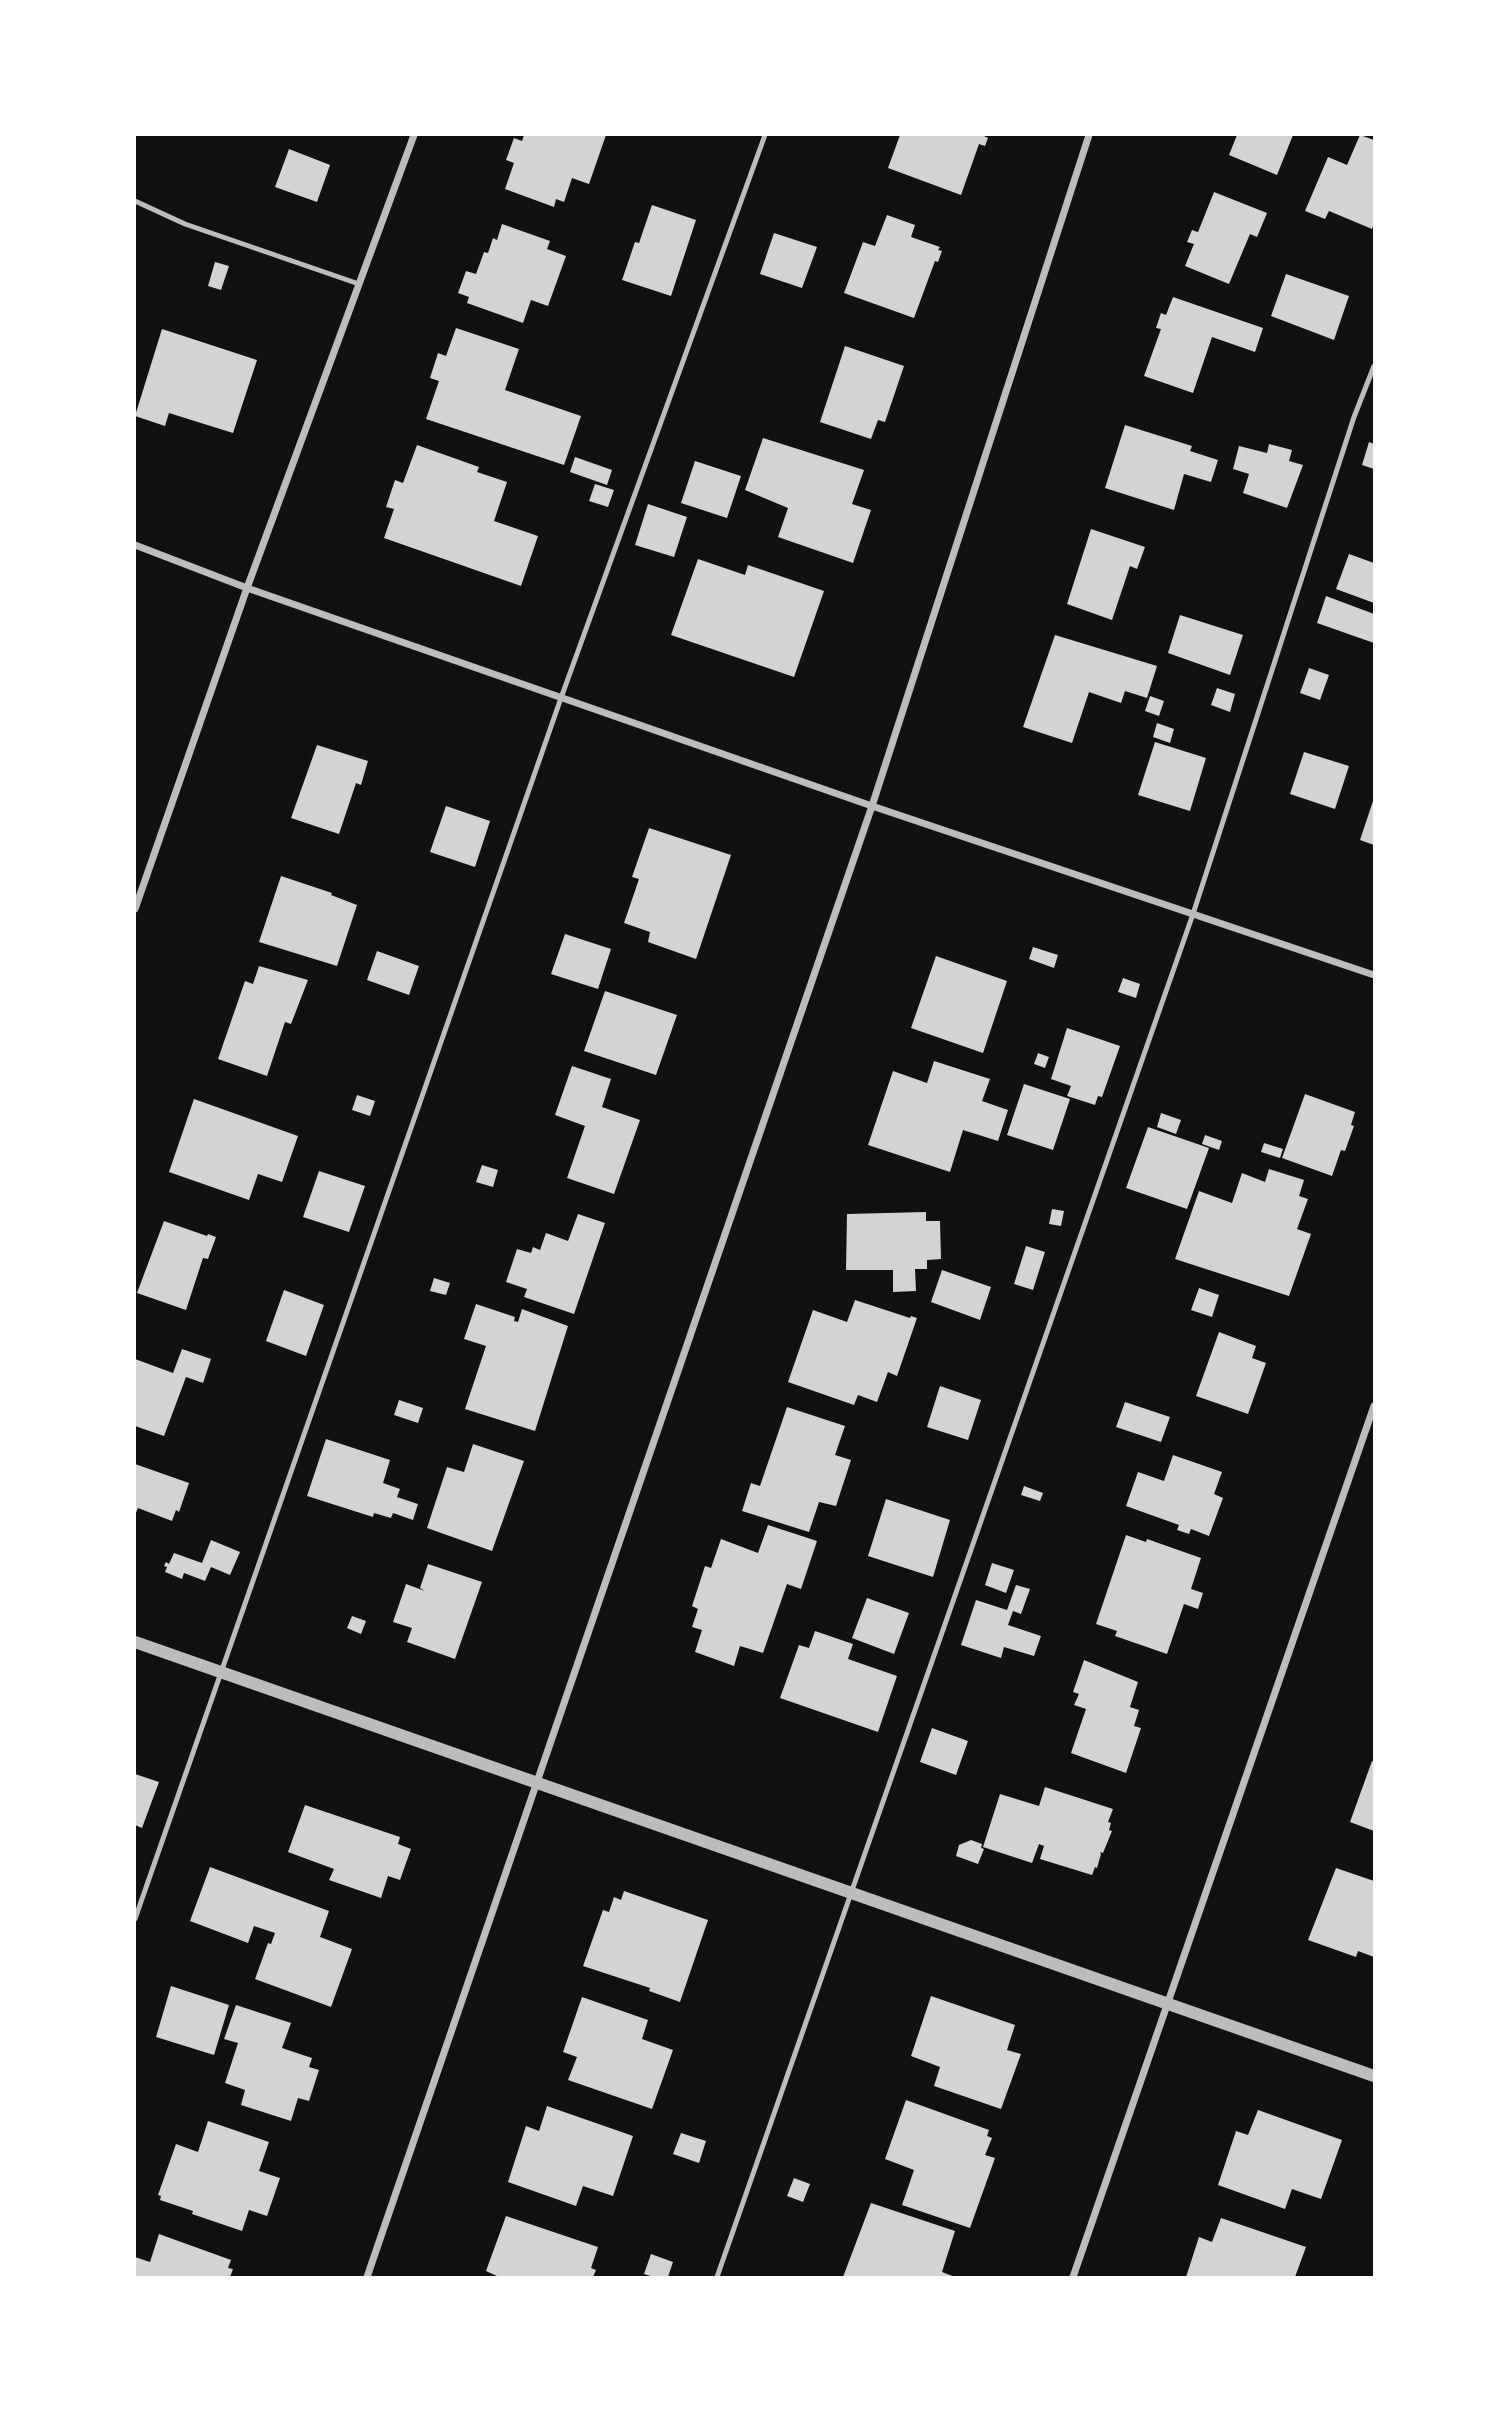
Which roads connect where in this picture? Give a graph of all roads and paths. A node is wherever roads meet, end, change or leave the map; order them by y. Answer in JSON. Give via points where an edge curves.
{"nodes":[{"id":1,"x":414,"y":135,"type":"edge"},
{"id":2,"x":765,"y":135,"type":"edge"},
{"id":3,"x":1089,"y":135,"type":"edge"},
{"id":4,"x":135,"y":201,"type":"edge"},
{"id":5,"x":359,"y":284,"type":"junction"},
{"id":6,"x":1374,"y":366,"type":"edge"},
{"id":7,"x":135,"y":545,"type":"edge"},
{"id":8,"x":247,"y":588,"type":"junction"},
{"id":9,"x":561,"y":698,"type":"junction"},
{"id":10,"x":872,"y":806,"type":"junction"},
{"id":11,"x":135,"y":909,"type":"edge"},
{"id":12,"x":1193,"y":914,"type":"junction"},
{"id":13,"x":1374,"y":975,"type":"edge"},
{"id":14,"x":1374,"y":1406,"type":"edge"},
{"id":15,"x":135,"y":1642,"type":"edge"},
{"id":16,"x":219,"y":1672,"type":"junction"},
{"id":17,"x":537,"y":1782,"type":"junction"},
{"id":18,"x":852,"y":1894,"type":"junction"},
{"id":19,"x":135,"y":1919,"type":"edge"},
{"id":20,"x":1168,"y":2006,"type":"junction"},
{"id":21,"x":1374,"y":2076,"type":"edge"},
{"id":22,"x":367,"y":2277,"type":"edge"},
{"id":23,"x":717,"y":2277,"type":"edge"},
{"id":24,"x":1073,"y":2277,"type":"edge"}],
"edges":[{"from":1,"to":5,"type":"street"},
{"from":2,"to":9,"type":"lane"},
{"from":3,"to":10,"type":"street"},
{"from":4,"to":5,"type":"lane","via":[[185,224]]},
{"from":5,"to":8,"type":"street"},
{"from":6,"to":12,"type":"lane"},
{"from":7,"to":8,"type":"street"},
{"from":8,"to":9,"type":"street"},
{"from":8,"to":11,"type":"street"},
{"from":9,"to":10,"type":"street"},
{"from":9,"to":16,"type":"lane"},
{"from":10,"to":12,"type":"street"},
{"from":10,"to":17,"type":"street"},
{"from":12,"to":13,"type":"street"},
{"from":12,"to":18,"type":"lane"},
{"from":14,"to":20,"type":"street"},
{"from":15,"to":16,"type":"street"},
{"from":16,"to":17,"type":"street"},
{"from":16,"to":19,"type":"lane"},
{"from":17,"to":18,"type":"street"},
{"from":17,"to":22,"type":"street"},
{"from":18,"to":20,"type":"street"},
{"from":18,"to":23,"type":"lane"},
{"from":20,"to":21,"type":"street"},
{"from":20,"to":24,"type":"street"}]}
